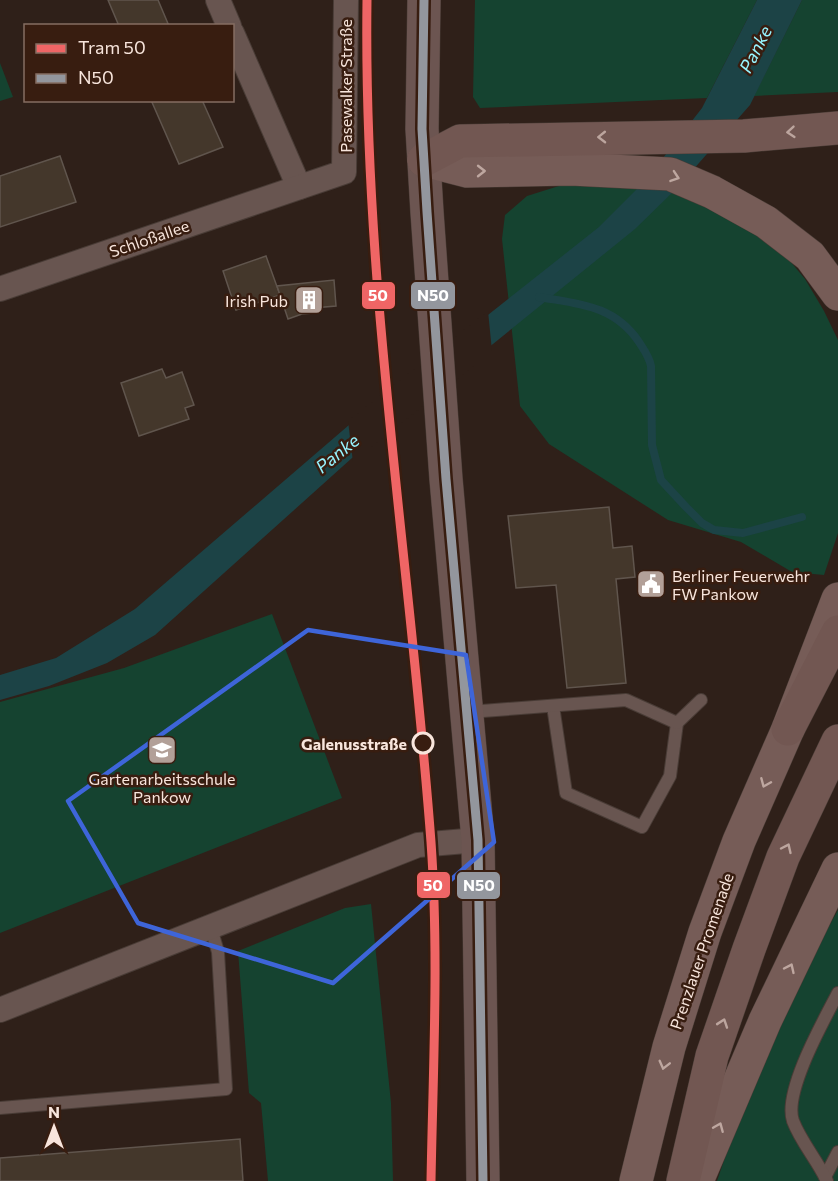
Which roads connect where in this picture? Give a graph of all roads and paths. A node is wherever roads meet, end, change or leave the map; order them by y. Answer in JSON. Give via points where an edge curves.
{"nodes":[{"id":1,"x":218,"y":0,"type":"edge"},
{"id":2,"x":346,"y":0,"type":"edge"},
{"id":3,"x":424,"y":0,"type":"edge"},
{"id":4,"x":228,"y":24,"type":"edge"},
{"id":5,"x":234,"y":38,"type":"edge"},
{"id":6,"x":838,"y":128,"type":"edge"},
{"id":7,"x":424,"y":160,"type":"junction"},
{"id":8,"x":344,"y":172,"type":"joint"},
{"id":9,"x":299,"y":187,"type":"junction"},
{"id":10,"x":0,"y":289,"type":"edge"},
{"id":11,"x":838,"y":294,"type":"edge"},
{"id":12,"x":838,"y":598,"type":"edge"},
{"id":13,"x":838,"y":632,"type":"edge"},
{"id":14,"x":701,"y":700,"type":"dead end"},
{"id":15,"x":553,"y":706,"type":"junction"},
{"id":16,"x":468,"y":712,"type":"junction"},
{"id":17,"x":677,"y":723,"type":"junction"},
{"id":18,"x":788,"y":729,"type":"junction"},
{"id":19,"x":838,"y":741,"type":"edge"},
{"id":20,"x":478,"y":840,"type":"junction"},
{"id":21,"x":838,"y":869,"type":"edge"},
{"id":22,"x":210,"y":928,"type":"junction"},
{"id":23,"x":838,"y":993,"type":"edge"},
{"id":24,"x":0,"y":1011,"type":"edge"},
{"id":25,"x":0,"y":1108,"type":"edge"},
{"id":26,"x":838,"y":1152,"type":"edge"},
{"id":27,"x":826,"y":1179,"type":"edge"},
{"id":28,"x":483,"y":1181,"type":"edge"},
{"id":29,"x":636,"y":1181,"type":"edge"},
{"id":30,"x":683,"y":1181,"type":"edge"},
{"id":31,"x":697,"y":1181,"type":"edge"}],
"edges":[{"from":1,"to":4,"type":"street"},
{"from":2,"to":8,"type":"street","name":"Pasewalker Straße"},
{"from":3,"to":7,"type":"main road"},
{"from":5,"to":9,"type":"street"},
{"from":6,"to":7,"type":"highway","one_way":true,"via":[[744,136],[460,141]]},
{"from":7,"to":11,"type":"main road","one_way":true,"via":[[468,171],[571,169],[670,174],[766,222],[810,256]]},
{"from":7,"to":16,"type":"main road"},
{"from":8,"to":9,"type":"street","name":"Schloßallee"},
{"from":9,"to":10,"type":"street","name":"Schloßallee"},
{"from":12,"to":18,"type":"main road","name":"Prenzlauer Promenade"},
{"from":13,"to":18,"type":"highway"},
{"from":14,"to":17,"type":"lane"},
{"from":15,"to":16,"type":"lane"},
{"from":15,"to":17,"type":"lane","via":[[626,700]]},
{"from":15,"to":17,"type":"lane","via":[[566,793],[642,828],[670,776]]},
{"from":16,"to":20,"type":"main road"},
{"from":18,"to":29,"type":"main road","name":"Prenzlauer Promenade","one_way":true,"via":[[705,932],[669,1047]]},
{"from":30,"to":19,"type":"highway","one_way":true,"via":[[712,1056],[749,949],[783,857]]},
{"from":20,"to":22,"type":"street","via":[[418,845]]},
{"from":20,"to":28,"type":"main road"},
{"from":31,"to":21,"type":"main road","one_way":true,"via":[[765,1022]]},
{"from":22,"to":24,"type":"street"},
{"from":22,"to":25,"type":"lane","via":[[218,952],[226,1089]]},
{"from":23,"to":27,"type":"lane","via":[[815,1036],[791,1100],[792,1119]]},
{"from":26,"to":27,"type":"lane"}]}
